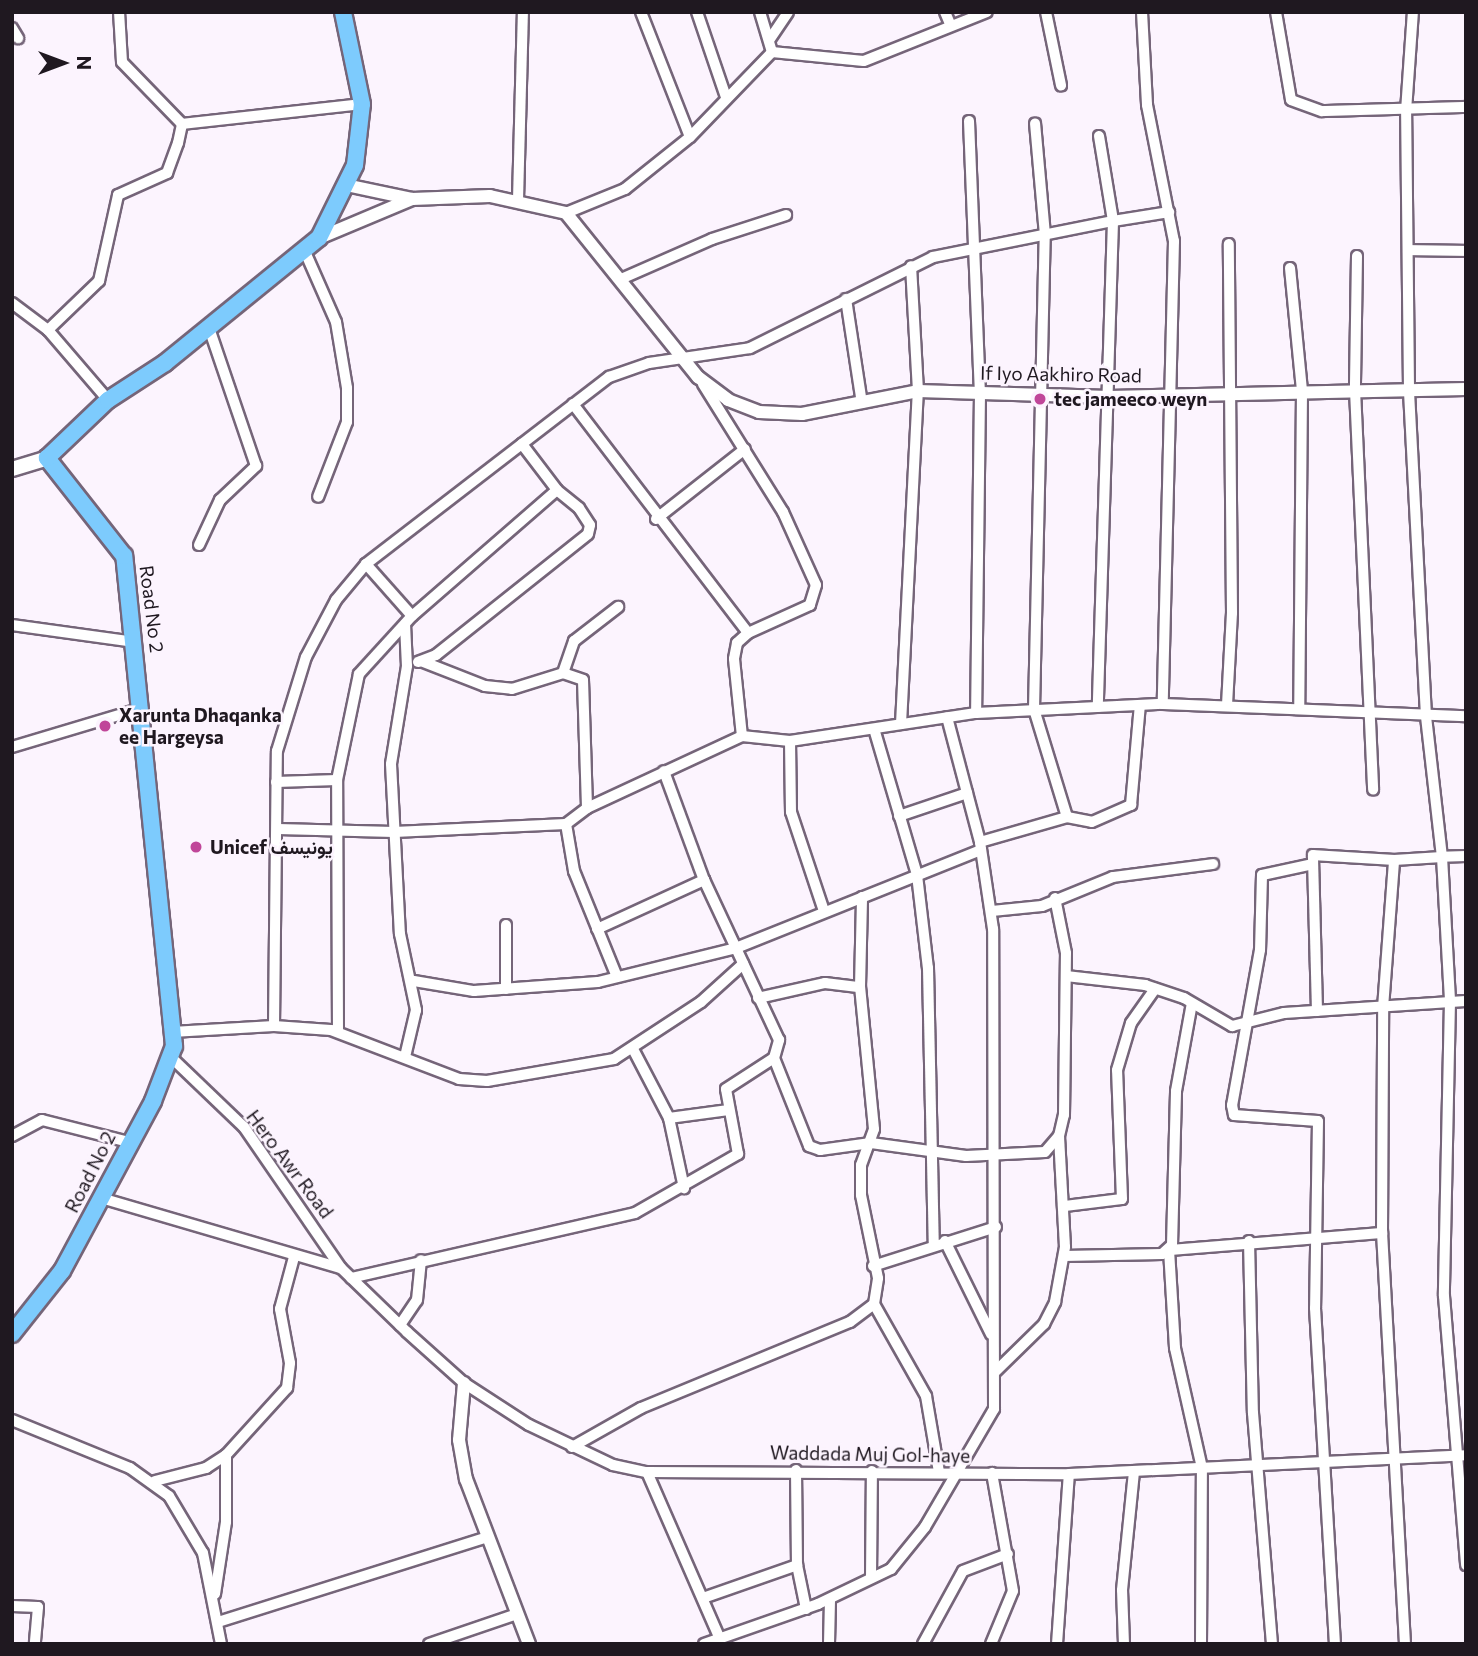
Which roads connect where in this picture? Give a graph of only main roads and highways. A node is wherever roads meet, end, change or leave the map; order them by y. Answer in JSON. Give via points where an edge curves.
{"nodes":[{"id":1,"x":343,"y":12,"type":"edge"},
{"id":2,"x":47,"y":458,"type":"junction"},
{"id":3,"x":12,"y":469,"type":"edge"},
{"id":4,"x":12,"y":1334,"type":"edge"}],
"edges":[{"from":1,"to":2,"type":"main road","via":[[362,104],[346,186],[319,238],[306,254],[108,400]]},
{"from":2,"to":3,"type":"main road"},
{"from":2,"to":4,"type":"main road","name":"Road No 2","via":[[124,555],[173,1059],[51,1291]]}]}
